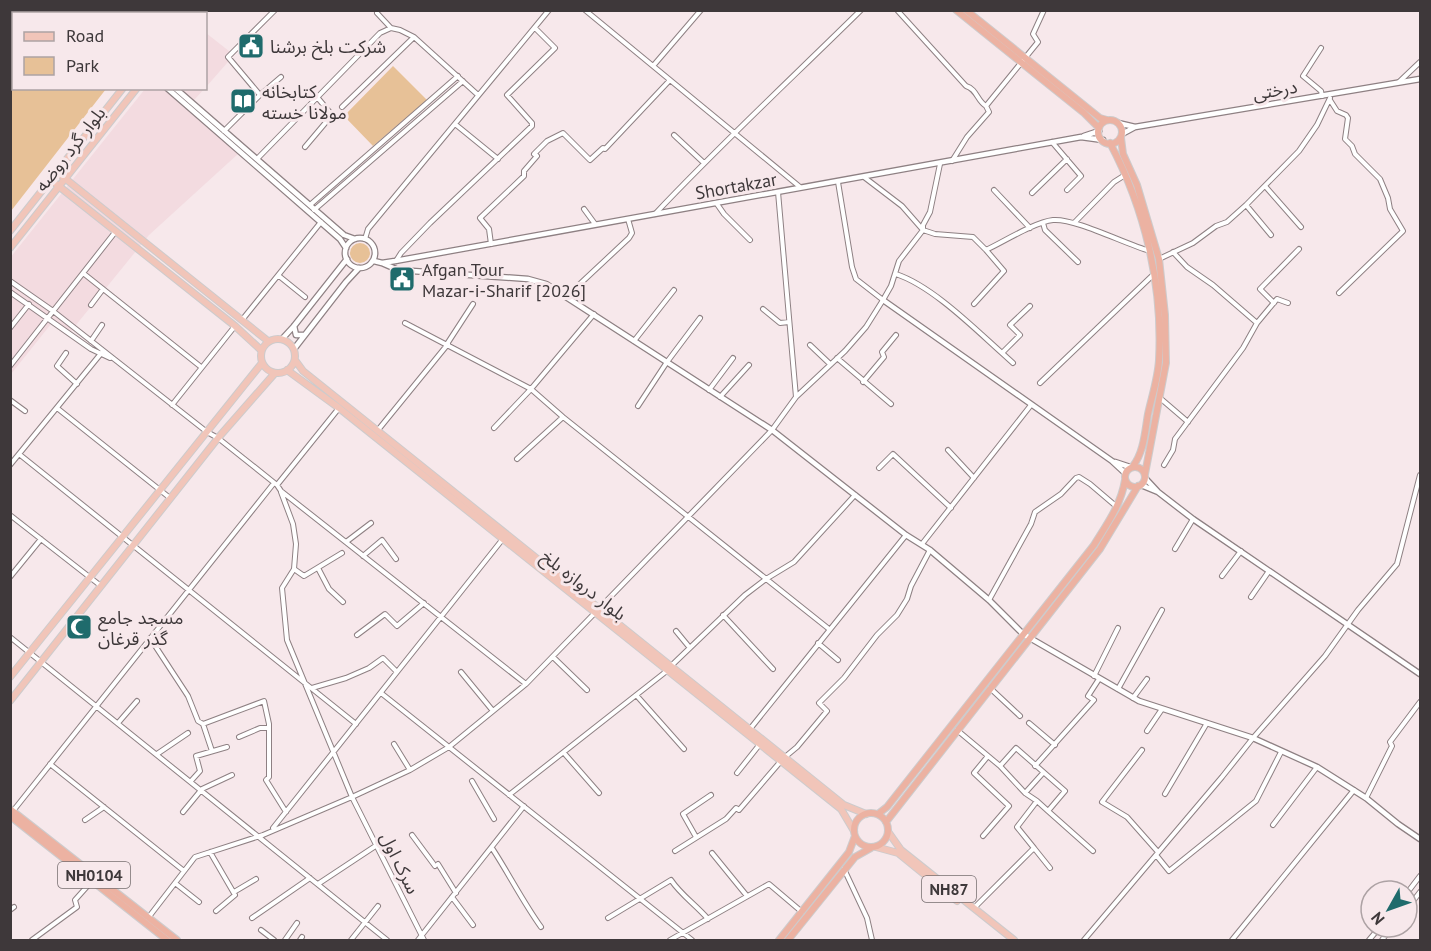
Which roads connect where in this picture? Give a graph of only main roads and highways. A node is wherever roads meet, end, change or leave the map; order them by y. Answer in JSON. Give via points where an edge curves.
{"nodes":[{"id":1,"x":956,"y":10,"type":"edge"},
{"id":2,"x":966,"y":10,"type":"edge"},
{"id":3,"x":1022,"y":60,"type":"junction"},
{"id":4,"x":121,"y":90,"type":"edge"},
{"id":5,"x":123,"y":90,"type":"edge"},
{"id":6,"x":134,"y":90,"type":"edge"},
{"id":7,"x":130,"y":96,"type":"junction"},
{"id":8,"x":1107,"y":120,"type":"junction"},
{"id":9,"x":1099,"y":130,"type":"junction"},
{"id":10,"x":1121,"y":136,"type":"junction"},
{"id":11,"x":1110,"y":143,"type":"junction"},
{"id":12,"x":57,"y":172,"type":"junction"},
{"id":13,"x":66,"y":178,"type":"junction"},
{"id":14,"x":51,"y":180,"type":"junction"},
{"id":15,"x":59,"y":187,"type":"junction"},
{"id":16,"x":10,"y":231,"type":"edge"},
{"id":17,"x":10,"y":248,"type":"edge"},
{"id":18,"x":268,"y":341,"type":"junction"},
{"id":19,"x":261,"y":350,"type":"junction"},
{"id":20,"x":295,"y":360,"type":"junction"},
{"id":21,"x":262,"y":363,"type":"junction"},
{"id":22,"x":287,"y":370,"type":"junction"},
{"id":23,"x":275,"y":373,"type":"junction"},
{"id":24,"x":1128,"y":472,"type":"junction"},
{"id":25,"x":1142,"y":481,"type":"junction"},
{"id":26,"x":597,"y":611,"type":"junction"},
{"id":27,"x":1026,"y":636,"type":"junction"},
{"id":28,"x":670,"y":668,"type":"junction"},
{"id":29,"x":10,"y":677,"type":"edge"},
{"id":30,"x":10,"y":701,"type":"edge"},
{"id":31,"x":783,"y":759,"type":"junction"},
{"id":32,"x":11,"y":812,"type":"edge"},
{"id":33,"x":866,"y":814,"type":"junction"},
{"id":34,"x":878,"y":814,"type":"junction"},
{"id":35,"x":886,"y":822,"type":"junction"},
{"id":36,"x":889,"y":832,"type":"junction"},
{"id":37,"x":855,"y":833,"type":"junction"},
{"id":38,"x":873,"y":847,"type":"junction"},
{"id":39,"x":167,"y":940,"type":"edge"},
{"id":40,"x":177,"y":940,"type":"edge"},
{"id":41,"x":779,"y":940,"type":"edge"},
{"id":42,"x":788,"y":940,"type":"edge"},
{"id":43,"x":1007,"y":940,"type":"edge"},
{"id":44,"x":1014,"y":940,"type":"edge"}],
"edges":[{"from":1,"to":3,"type":"highway"},
{"from":2,"to":3,"type":"highway"},
{"from":3,"to":8,"type":"highway"},
{"from":3,"to":9,"type":"highway"},
{"from":4,"to":12,"type":"main road","name":"بلوار گرد روضه"},
{"from":5,"to":7,"type":"main road","name":"بلوار گرد روضه"},
{"from":6,"to":7,"type":"main road","name":"بلوار گرد روضه"},
{"from":7,"to":13,"type":"main road","name":"بلوار گرد روضه"},
{"from":8,"to":9,"type":"highway"},
{"from":8,"to":10,"type":"highway","via":[[1118,123]]},
{"from":9,"to":11,"type":"highway","via":[[1103,140]]},
{"from":10,"to":11,"type":"highway"},
{"from":10,"to":25,"type":"highway","via":[[1123,154],[1137,184],[1160,259],[1165,315],[1166,363]]},
{"from":11,"to":24,"type":"highway","via":[[1151,251],[1159,314],[1159,362],[1141,451]]},
{"from":12,"to":13,"type":"main road"},
{"from":12,"to":14,"type":"main road","name":"بلوار گرد روضه"},
{"from":13,"to":15,"type":"main road","name":"بلوار گرد روضه"},
{"from":13,"to":18,"type":"main road"},
{"from":14,"to":15,"type":"main road"},
{"from":14,"to":16,"type":"main road","name":"بلوار گرد روضه"},
{"from":15,"to":17,"type":"main road","name":"بلوار گرد روضه"},
{"from":15,"to":19,"type":"main road"},
{"from":18,"to":19,"type":"main road"},
{"from":18,"to":20,"type":"main road","via":[[287,341],[294,349]]},
{"from":19,"to":21,"type":"main road"},
{"from":20,"to":22,"type":"main road"},
{"from":20,"to":26,"type":"main road","name":"بلوار دروازه بلخ","via":[[303,371]]},
{"from":21,"to":23,"type":"main road"},
{"from":21,"to":29,"type":"main road"},
{"from":22,"to":23,"type":"main road"},
{"from":22,"to":26,"type":"main road","name":"بلوار دروازه بلخ"},
{"from":23,"to":30,"type":"main road","via":[[218,438]]},
{"from":24,"to":25,"type":"highway","via":[[1141,468]]},
{"from":24,"to":25,"type":"highway","via":[[1130,486]]},
{"from":24,"to":27,"type":"highway","via":[[1123,495],[1094,544]]},
{"from":25,"to":27,"type":"highway","via":[[1100,549]]},
{"from":26,"to":28,"type":"main road","name":"بلوار دروازه بلخ"},
{"from":27,"to":34,"type":"highway"},
{"from":27,"to":35,"type":"highway"},
{"from":28,"to":31,"type":"main road","name":"بلوار دروازه بلخ"},
{"from":28,"to":31,"type":"main road","name":"بلوار دروازه بلخ"},
{"from":31,"to":33,"type":"main road","name":"بلوار دروازه بلخ","via":[[844,805]]},
{"from":31,"to":37,"type":"main road","name":"بلوار دروازه بلخ","via":[[841,809]]},
{"from":32,"to":39,"type":"highway","number":"NH0104"},
{"from":32,"to":40,"type":"highway","number":"NH0104"},
{"from":33,"to":34,"type":"highway"},
{"from":33,"to":37,"type":"highway","via":[[857,820]]},
{"from":34,"to":35,"type":"highway","number":"NH87"},
{"from":35,"to":36,"type":"highway","number":"NH87"},
{"from":36,"to":38,"type":"highway","via":[[884,842]]},
{"from":36,"to":44,"type":"main road","number":"NH87","via":[[901,850]]},
{"from":37,"to":38,"type":"highway","number":"NH87","via":[[861,844]]},
{"from":37,"to":41,"type":"highway","via":[[849,852]]},
{"from":38,"to":42,"type":"highway","via":[[855,856]]},
{"from":38,"to":43,"type":"main road","number":"NH87","via":[[898,854]]}]}
